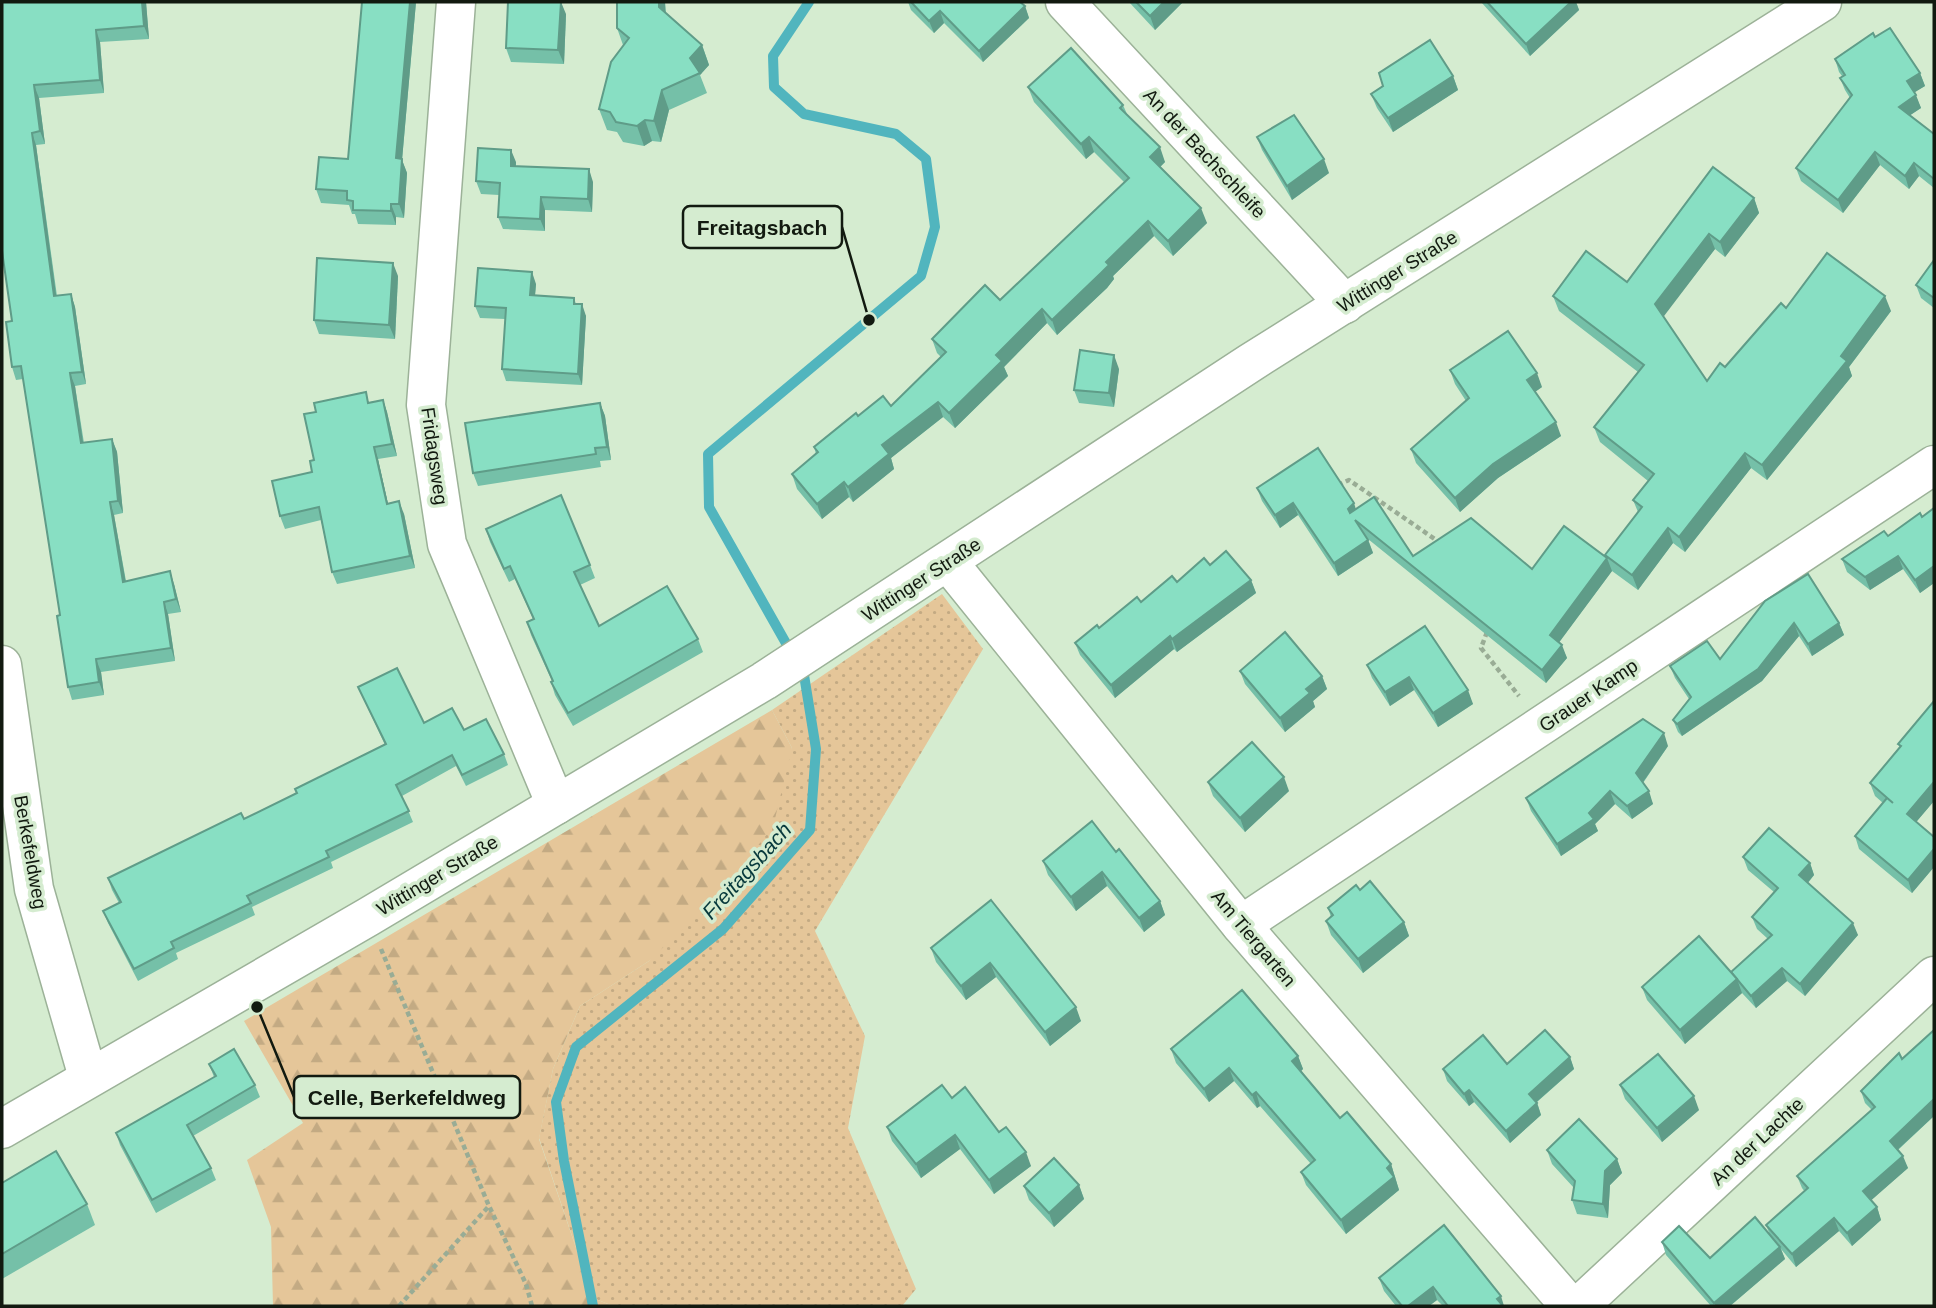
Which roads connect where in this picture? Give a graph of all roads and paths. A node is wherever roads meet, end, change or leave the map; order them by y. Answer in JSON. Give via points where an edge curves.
{"nodes":[{"id":1,"x":456,"y":2,"type":"edge"},
{"id":2,"x":1065,"y":2,"type":"edge"},
{"id":3,"x":1822,"y":2,"type":"edge"},
{"id":4,"x":1345,"y":304,"type":"junction"},
{"id":5,"x":1934,"y":465,"type":"edge"},
{"id":6,"x":1338,"y":485,"type":"edge"},
{"id":7,"x":1448,"y":548,"type":"edge"},
{"id":8,"x":947,"y":562,"type":"junction"},
{"id":9,"x":1492,"y":621,"type":"edge"},
{"id":10,"x":2,"y":664,"type":"edge"},
{"id":11,"x":1542,"y":725,"type":"junction"},
{"id":12,"x":556,"y":804,"type":"junction"},
{"id":13,"x":368,"y":917,"type":"junction"},
{"id":14,"x":1241,"y":925,"type":"junction"},
{"id":15,"x":1934,"y":976,"type":"edge"},
{"id":16,"x":88,"y":1077,"type":"junction"},
{"id":17,"x":2,"y":1129,"type":"edge"},
{"id":18,"x":489,"y":1206,"type":"junction"},
{"id":19,"x":399,"y":1306,"type":"edge"},
{"id":20,"x":531,"y":1306,"type":"edge"},
{"id":21,"x":1570,"y":1306,"type":"edge"},
{"id":22,"x":1579,"y":1306,"type":"edge"}],
"edges":[{"from":1,"to":12,"type":"street","name":"Fridagsweg","via":[[426,405],[447,544]]},
{"from":2,"to":4,"type":"street","name":"An der Bachschleife"},
{"from":3,"to":4,"type":"street","name":"Wittinger Straße"},
{"from":4,"to":8,"type":"street","name":"Wittinger Straße"},
{"from":5,"to":11,"type":"street","name":"Grauer Kamp"},
{"from":6,"to":7,"type":"path","via":[[1349,480]]},
{"from":8,"to":12,"type":"street","name":"Wittinger Straße","via":[[764,681]]},
{"from":8,"to":14,"type":"street","name":"Am Tiergarten"},
{"from":9,"to":11,"type":"path","via":[[1480,648]]},
{"from":10,"to":16,"type":"street","name":"Berkefeldweg","via":[[34,889]]},
{"from":11,"to":14,"type":"street","name":"Grauer Kamp"},
{"from":12,"to":13,"type":"street","name":"Wittinger Straße"},
{"from":13,"to":16,"type":"street","name":"Wittinger Straße"},
{"from":13,"to":18,"type":"path"},
{"from":14,"to":21,"type":"street","name":"Am Tiergarten"},
{"from":15,"to":22,"type":"street","name":"An der Lachte"},
{"from":16,"to":17,"type":"street","name":"Wittinger Straße"},
{"from":18,"to":19,"type":"path"},
{"from":18,"to":20,"type":"path","via":[[526,1284]]}]}
